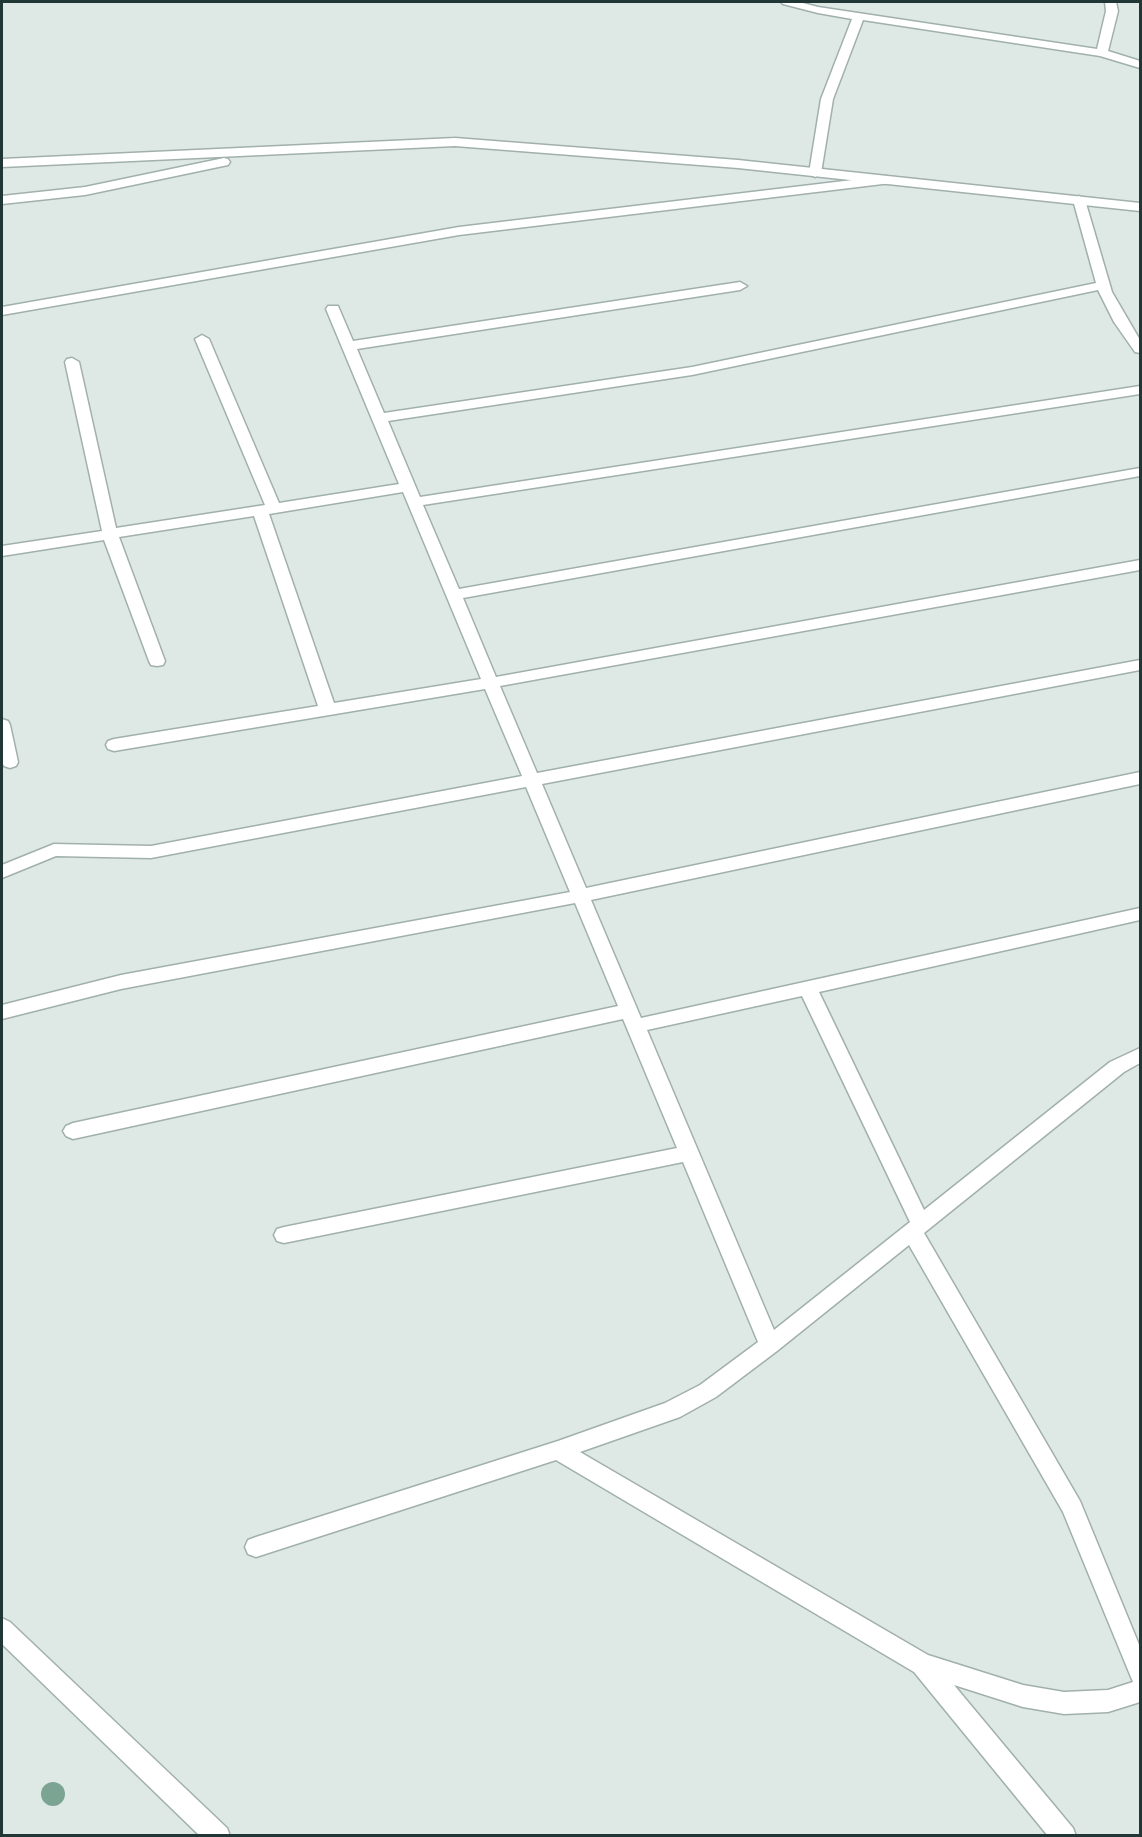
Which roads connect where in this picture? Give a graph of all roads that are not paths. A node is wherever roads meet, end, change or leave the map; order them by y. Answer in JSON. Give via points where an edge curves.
{"nodes":[{"id":1,"x":787,"y":2,"type":"edge"},
{"id":2,"x":1111,"y":2,"type":"edge"},
{"id":3,"x":812,"y":5,"type":"edge"},
{"id":4,"x":859,"y":16,"type":"junction"},
{"id":5,"x":1102,"y":54,"type":"junction"},
{"id":6,"x":1140,"y":65,"type":"edge"},
{"id":7,"x":278,"y":150,"type":"junction"},
{"id":8,"x":2,"y":163,"type":"edge"},
{"id":9,"x":815,"y":172,"type":"junction"},
{"id":10,"x":886,"y":180,"type":"junction"},
{"id":11,"x":2,"y":200,"type":"edge"},
{"id":12,"x":1079,"y":200,"type":"junction"},
{"id":13,"x":1140,"y":207,"type":"edge"},
{"id":14,"x":1104,"y":285,"type":"junction"},
{"id":15,"x":740,"y":286,"type":"dead end"},
{"id":16,"x":333,"y":309,"type":"dead end"},
{"id":17,"x":2,"y":311,"type":"edge"},
{"id":18,"x":1136,"y":334,"type":"edge"},
{"id":19,"x":202,"y":339,"type":"dead end"},
{"id":20,"x":348,"y":346,"type":"junction"},
{"id":21,"x":1140,"y":349,"type":"edge"},
{"id":22,"x":72,"y":362,"type":"dead end"},
{"id":23,"x":1140,"y":390,"type":"edge"},
{"id":24,"x":379,"y":418,"type":"junction"},
{"id":25,"x":1140,"y":472,"type":"edge"},
{"id":26,"x":411,"y":494,"type":"junction"},
{"id":27,"x":267,"y":509,"type":"junction"},
{"id":28,"x":110,"y":534,"type":"junction"},
{"id":29,"x":2,"y":551,"type":"edge"},
{"id":30,"x":1140,"y":565,"type":"edge"},
{"id":31,"x":453,"y":595,"type":"junction"},
{"id":32,"x":157,"y":661,"type":"dead end"},
{"id":33,"x":1140,"y":665,"type":"edge"},
{"id":34,"x":490,"y":682,"type":"junction"},
{"id":35,"x":328,"y":710,"type":"junction"},
{"id":36,"x":2,"y":725,"type":"edge"},
{"id":37,"x":114,"y":746,"type":"dead end"},
{"id":38,"x":10,"y":762,"type":"dead end"},
{"id":39,"x":1140,"y":778,"type":"edge"},
{"id":40,"x":532,"y":782,"type":"junction"},
{"id":41,"x":2,"y":872,"type":"edge"},
{"id":42,"x":580,"y":896,"type":"junction"},
{"id":43,"x":1140,"y":914,"type":"edge"},
{"id":44,"x":808,"y":988,"type":"junction"},
{"id":45,"x":2,"y":1012,"type":"edge"},
{"id":46,"x":632,"y":1019,"type":"junction"},
{"id":47,"x":1138,"y":1062,"type":"edge"},
{"id":48,"x":73,"y":1131,"type":"dead end"},
{"id":49,"x":689,"y":1153,"type":"junction"},
{"id":50,"x":916,"y":1227,"type":"junction"},
{"id":51,"x":284,"y":1235,"type":"dead end"},
{"id":52,"x":770,"y":1345,"type":"junction"},
{"id":53,"x":558,"y":1450,"type":"junction"},
{"id":54,"x":256,"y":1547,"type":"dead end"},
{"id":55,"x":2,"y":1629,"type":"edge"},
{"id":56,"x":922,"y":1664,"type":"junction"},
{"id":57,"x":1140,"y":1674,"type":"edge"},
{"id":58,"x":1140,"y":1691,"type":"edge"},
{"id":59,"x":218,"y":1836,"type":"edge"},
{"id":60,"x":1064,"y":1836,"type":"edge"}],
"edges":[{"from":1,"to":3,"type":"street"},
{"from":2,"to":5,"type":"street"},
{"from":3,"to":4,"type":"street"},
{"from":4,"to":5,"type":"street"},
{"from":4,"to":9,"type":"street","via":[[827,99]]},
{"from":5,"to":6,"type":"street"},
{"from":7,"to":8,"type":"street"},
{"from":7,"to":9,"type":"street","via":[[454,142]]},
{"from":7,"to":11,"type":"street","via":[[85,191]]},
{"from":9,"to":10,"type":"street"},
{"from":10,"to":12,"type":"street"},
{"from":10,"to":17,"type":"street","via":[[459,231]]},
{"from":12,"to":13,"type":"street"},
{"from":12,"to":14,"type":"street"},
{"from":14,"to":18,"type":"street","via":[[1113,308]]},
{"from":14,"to":24,"type":"street","via":[[692,371]]},
{"from":15,"to":20,"type":"street"},
{"from":16,"to":20,"type":"street"},
{"from":18,"to":21,"type":"street"},
{"from":19,"to":27,"type":"street"},
{"from":20,"to":24,"type":"street"},
{"from":22,"to":28,"type":"street"},
{"from":23,"to":26,"type":"street"},
{"from":24,"to":26,"type":"street"},
{"from":25,"to":31,"type":"street"},
{"from":26,"to":27,"type":"street"},
{"from":26,"to":31,"type":"street"},
{"from":27,"to":28,"type":"street"},
{"from":27,"to":35,"type":"street"},
{"from":28,"to":29,"type":"street"},
{"from":28,"to":32,"type":"street"},
{"from":30,"to":34,"type":"street"},
{"from":31,"to":34,"type":"street"},
{"from":33,"to":40,"type":"street"},
{"from":34,"to":35,"type":"street"},
{"from":34,"to":40,"type":"street"},
{"from":35,"to":37,"type":"street"},
{"from":36,"to":38,"type":"street"},
{"from":39,"to":42,"type":"street"},
{"from":40,"to":41,"type":"street","via":[[152,852],[54,850]]},
{"from":40,"to":42,"type":"street"},
{"from":42,"to":45,"type":"street","via":[[121,982]]},
{"from":42,"to":46,"type":"street"},
{"from":43,"to":44,"type":"street"},
{"from":44,"to":46,"type":"street"},
{"from":44,"to":50,"type":"street"},
{"from":46,"to":48,"type":"street"},
{"from":46,"to":49,"type":"street"},
{"from":47,"to":50,"type":"street","via":[[1117,1067]]},
{"from":49,"to":51,"type":"street"},
{"from":49,"to":52,"type":"street"},
{"from":50,"to":52,"type":"street"},
{"from":50,"to":57,"type":"street","via":[[1072,1508]]},
{"from":52,"to":53,"type":"street","via":[[708,1391],[672,1410]]},
{"from":53,"to":54,"type":"street"},
{"from":53,"to":56,"type":"street"},
{"from":55,"to":59,"type":"street"},
{"from":56,"to":58,"type":"street","via":[[1023,1696],[1064,1703],[1108,1701]]},
{"from":56,"to":60,"type":"street"}]}
